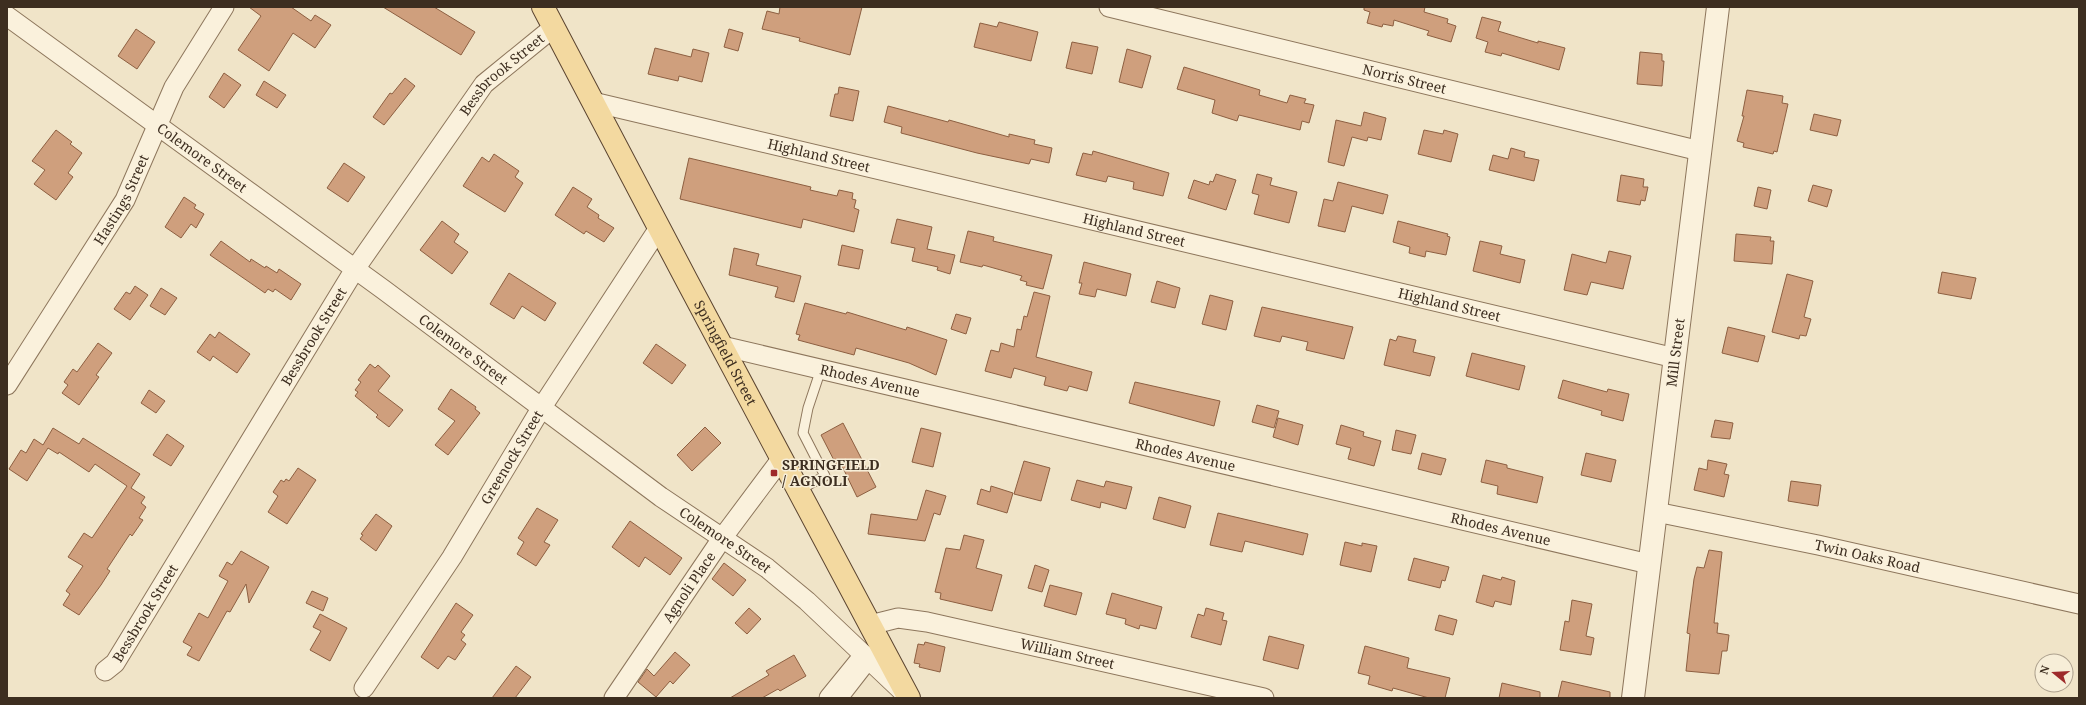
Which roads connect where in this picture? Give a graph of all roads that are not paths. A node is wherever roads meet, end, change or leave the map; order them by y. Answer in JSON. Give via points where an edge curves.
{"nodes":[{"id":1,"x":224,"y":7,"type":"edge"},
{"id":2,"x":543,"y":7,"type":"edge"},
{"id":3,"x":1110,"y":7,"type":"edge"},
{"id":4,"x":1718,"y":7,"type":"edge"},
{"id":5,"x":7,"y":16,"type":"edge"},
{"id":6,"x":554,"y":27,"type":"junction"},
{"id":7,"x":593,"y":102,"type":"junction"},
{"id":8,"x":159,"y":126,"type":"junction"},
{"id":9,"x":1700,"y":151,"type":"junction"},
{"id":10,"x":659,"y":228,"type":"junction"},
{"id":11,"x":355,"y":269,"type":"junction"},
{"id":12,"x":722,"y":346,"type":"junction"},
{"id":13,"x":1675,"y":358,"type":"junction"},
{"id":14,"x":821,"y":369,"type":"junction"},
{"id":15,"x":7,"y":385,"type":"edge"},
{"id":16,"x":542,"y":407,"type":"junction"},
{"id":17,"x":782,"y":458,"type":"junction"},
{"id":18,"x":799,"y":490,"type":"junction"},
{"id":19,"x":1656,"y":512,"type":"junction"},
{"id":20,"x":723,"y":537,"type":"junction"},
{"id":21,"x":1649,"y":564,"type":"junction"},
{"id":22,"x":2079,"y":604,"type":"edge"},
{"id":23,"x":870,"y":625,"type":"junction"},
{"id":24,"x":868,"y":659,"type":"junction"},
{"id":25,"x":105,"y":671,"type":"dead end"},
{"id":26,"x":364,"y":688,"type":"dead end"},
{"id":27,"x":909,"y":697,"type":"edge"},
{"id":28,"x":614,"y":698,"type":"edge"},
{"id":29,"x":829,"y":698,"type":"edge"},
{"id":30,"x":844,"y":698,"type":"edge"},
{"id":31,"x":1264,"y":698,"type":"edge"},
{"id":32,"x":1633,"y":698,"type":"edge"}],
"edges":[{"from":1,"to":8,"type":"street","name":"Hastings Street","via":[[174,88]]},
{"from":2,"to":6,"type":"main road","name":"Springfield Street"},
{"from":3,"to":9,"type":"street","name":"Norris Street"},
{"from":4,"to":9,"type":"street","name":"Mill Street"},
{"from":5,"to":8,"type":"street","name":"Colemore Street"},
{"from":6,"to":7,"type":"main road","name":"Springfield Street"},
{"from":6,"to":11,"type":"street","name":"Bessbrook Street","via":[[484,84]]},
{"from":7,"to":10,"type":"main road","name":"Springfield Street"},
{"from":7,"to":13,"type":"street","name":"Highland Street"},
{"from":8,"to":11,"type":"street","name":"Colemore Street"},
{"from":8,"to":15,"type":"street","name":"Hastings Street","via":[[125,200]]},
{"from":9,"to":13,"type":"street","name":"Mill Street"},
{"from":10,"to":12,"type":"main road","name":"Springfield Street"},
{"from":10,"to":16,"type":"street","name":"Greenock Street"},
{"from":11,"to":16,"type":"street","name":"Colemore Street"},
{"from":11,"to":25,"type":"street","name":"Bessbrook Street","via":[[115,663]]},
{"from":12,"to":14,"type":"street","name":"Rhodes Avenue"},
{"from":12,"to":17,"type":"main road","name":"Springfield Street"},
{"from":13,"to":19,"type":"street","name":"Mill Street"},
{"from":14,"to":18,"type":"lane","via":[[808,408],[803,434],[825,476]]},
{"from":14,"to":21,"type":"street","name":"Rhodes Avenue"},
{"from":16,"to":20,"type":"street","name":"Colemore Street","via":[[661,497]]},
{"from":16,"to":26,"type":"street","name":"Greenock Street","via":[[452,557]]},
{"from":17,"to":18,"type":"main road","name":"Springfield Street"},
{"from":17,"to":20,"type":"street","name":"Agnoli Place"},
{"from":18,"to":23,"type":"main road","name":"Springfield Street"},
{"from":19,"to":21,"type":"street","name":"Mill Street"},
{"from":19,"to":22,"type":"street","name":"Twin Oaks Road","via":[[1818,545]]},
{"from":20,"to":24,"type":"street","name":"Colemore Street","via":[[789,585]]},
{"from":20,"to":28,"type":"street","name":"Agnoli Place"},
{"from":21,"to":32,"type":"street","name":"Mill Street"},
{"from":23,"to":27,"type":"main road","name":"Springfield Street"},
{"from":23,"to":31,"type":"street","name":"William Street","via":[[898,618],[923,621]]},
{"from":24,"to":27,"type":"street","name":"Colemore Street"},
{"from":24,"to":29,"type":"street"},
{"from":24,"to":30,"type":"lane"}]}
